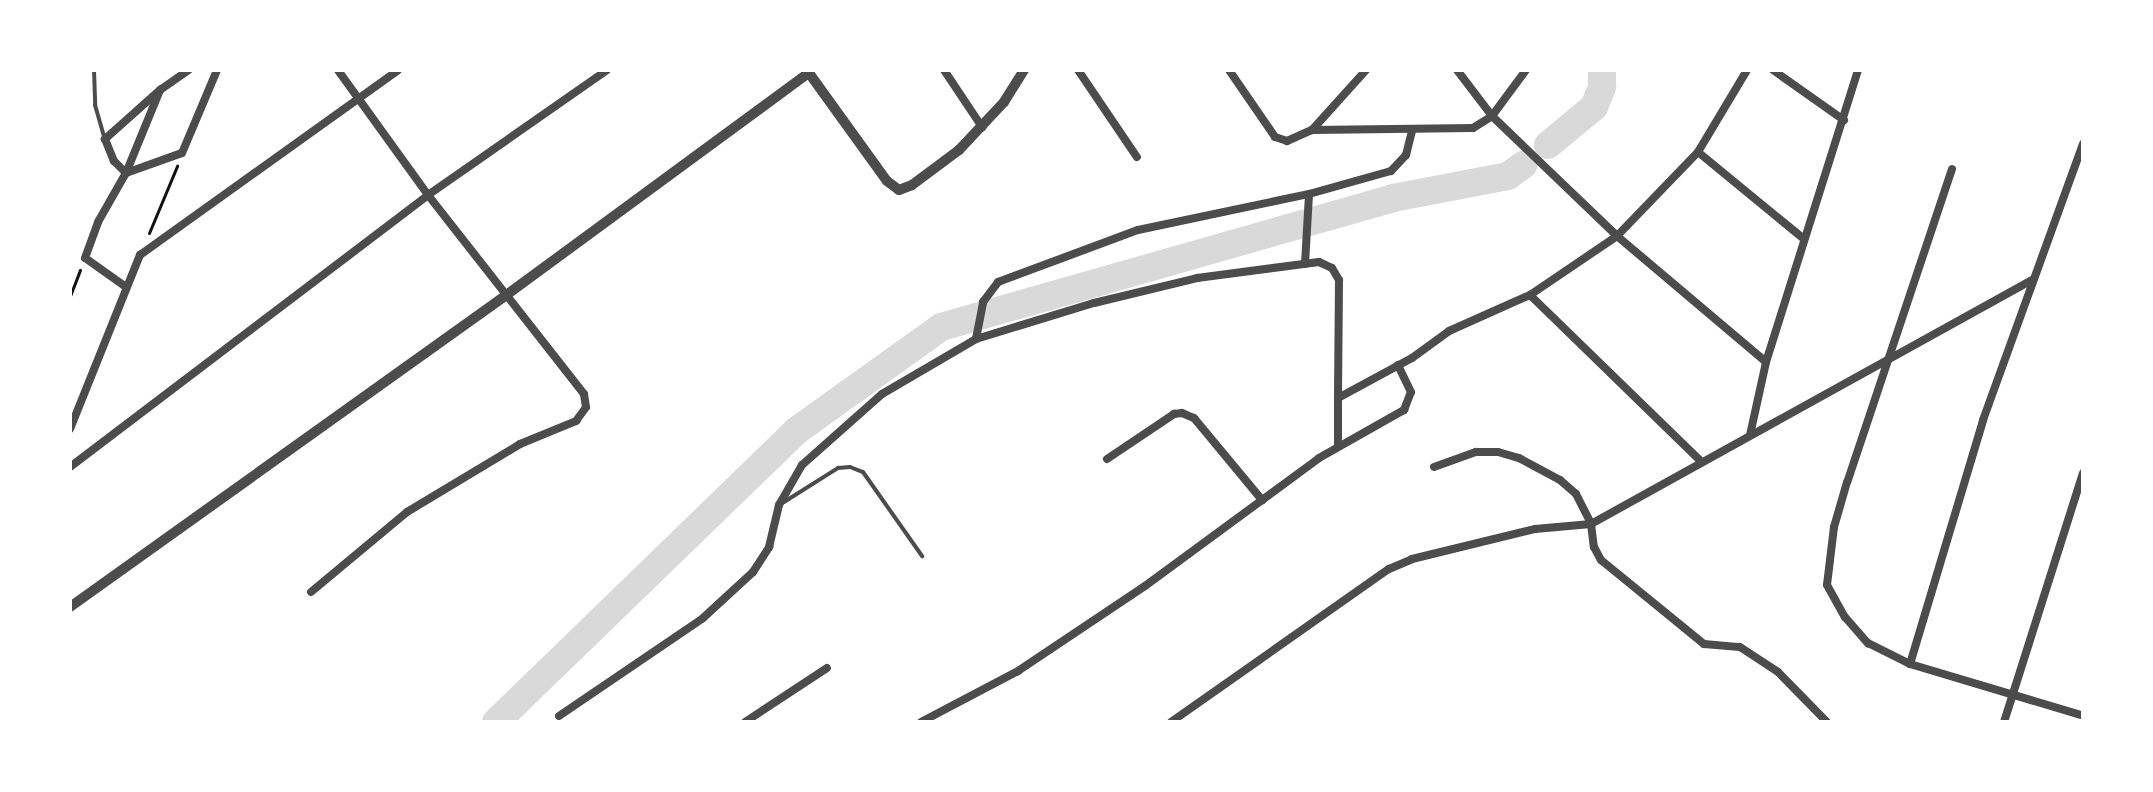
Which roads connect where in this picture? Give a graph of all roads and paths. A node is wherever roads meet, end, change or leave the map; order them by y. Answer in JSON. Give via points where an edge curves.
{"nodes":[{"id":1,"x":94,"y":70,"type":"edge"},
{"id":2,"x":189,"y":70,"type":"edge"},
{"id":3,"x":217,"y":70,"type":"edge"},
{"id":4,"x":338,"y":70,"type":"edge"},
{"id":5,"x":398,"y":70,"type":"edge"},
{"id":6,"x":607,"y":70,"type":"edge"},
{"id":7,"x":944,"y":70,"type":"edge"},
{"id":8,"x":1024,"y":70,"type":"edge"},
{"id":9,"x":1078,"y":70,"type":"edge"},
{"id":10,"x":1229,"y":70,"type":"edge"},
{"id":11,"x":1366,"y":70,"type":"edge"},
{"id":12,"x":1457,"y":70,"type":"edge"},
{"id":13,"x":1526,"y":70,"type":"edge"},
{"id":14,"x":1747,"y":70,"type":"edge"},
{"id":15,"x":1773,"y":70,"type":"edge"},
{"id":16,"x":1858,"y":70,"type":"edge"},
{"id":17,"x":808,"y":72,"type":"edge"},
{"id":18,"x":160,"y":90,"type":"junction"},
{"id":19,"x":358,"y":100,"type":"junction"},
{"id":20,"x":1492,"y":116,"type":"junction"},
{"id":21,"x":1844,"y":120,"type":"junction"},
{"id":22,"x":982,"y":127,"type":"junction"},
{"id":23,"x":1312,"y":130,"type":"junction"},
{"id":24,"x":1412,"y":131,"type":"junction"},
{"id":25,"x":105,"y":139,"type":"junction"},
{"id":26,"x":2083,"y":144,"type":"edge"},
{"id":27,"x":1698,"y":152,"type":"junction"},
{"id":28,"x":182,"y":153,"type":"junction"},
{"id":29,"x":1137,"y":157,"type":"dead end"},
{"id":30,"x":1952,"y":169,"type":"dead end"},
{"id":31,"x":126,"y":173,"type":"junction"},
{"id":32,"x":1309,"y":194,"type":"junction"},
{"id":33,"x":428,"y":195,"type":"junction"},
{"id":34,"x":1617,"y":236,"type":"junction"},
{"id":35,"x":1804,"y":239,"type":"junction"},
{"id":36,"x":140,"y":255,"type":"junction"},
{"id":37,"x":85,"y":258,"type":"junction"},
{"id":38,"x":1305,"y":264,"type":"junction"},
{"id":39,"x":2032,"y":280,"type":"junction"},
{"id":40,"x":126,"y":287,"type":"junction"},
{"id":41,"x":1530,"y":295,"type":"junction"},
{"id":42,"x":70,"y":296,"type":"edge"},
{"id":43,"x":505,"y":296,"type":"junction"},
{"id":44,"x":976,"y":339,"type":"junction"},
{"id":45,"x":1766,"y":362,"type":"junction"},
{"id":46,"x":1885,"y":363,"type":"junction"},
{"id":47,"x":1398,"y":365,"type":"junction"},
{"id":48,"x":1338,"y":398,"type":"junction"},
{"id":49,"x":70,"y":429,"type":"edge"},
{"id":50,"x":1750,"y":435,"type":"junction"},
{"id":51,"x":1338,"y":446,"type":"junction"},
{"id":52,"x":1107,"y":459,"type":"dead end"},
{"id":53,"x":1702,"y":462,"type":"junction"},
{"id":54,"x":70,"y":467,"type":"edge"},
{"id":55,"x":1434,"y":467,"type":"dead end"},
{"id":56,"x":2083,"y":473,"type":"edge"},
{"id":57,"x":1262,"y":500,"type":"junction"},
{"id":58,"x":779,"y":505,"type":"junction"},
{"id":59,"x":1591,"y":524,"type":"junction"},
{"id":60,"x":922,"y":556,"type":"dead end"},
{"id":61,"x":311,"y":592,"type":"dead end"},
{"id":62,"x":70,"y":607,"type":"edge"},
{"id":63,"x":1910,"y":664,"type":"junction"},
{"id":64,"x":827,"y":668,"type":"dead end"},
{"id":65,"x":2012,"y":696,"type":"junction"},
{"id":66,"x":2081,"y":715,"type":"edge"},
{"id":67,"x":559,"y":716,"type":"dead end"},
{"id":68,"x":934,"y":719,"type":"edge"},
{"id":69,"x":745,"y":722,"type":"edge"},
{"id":70,"x":921,"y":722,"type":"edge"},
{"id":71,"x":1171,"y":722,"type":"edge"},
{"id":72,"x":1827,"y":722,"type":"edge"},
{"id":73,"x":2004,"y":722,"type":"edge"}],
"edges":[{"from":1,"to":25,"type":"lane","via":[[95,105]]},
{"from":2,"to":18,"type":"street"},
{"from":3,"to":28,"type":"street"},
{"from":4,"to":19,"type":"street"},
{"from":5,"to":19,"type":"street"},
{"from":6,"to":33,"type":"street"},
{"from":7,"to":22,"type":"street"},
{"from":8,"to":22,"type":"street"},
{"from":9,"to":29,"type":"street"},
{"from":10,"to":23,"type":"street","via":[[1275,137],[1287,141]]},
{"from":11,"to":23,"type":"street"},
{"from":12,"to":20,"type":"street"},
{"from":13,"to":20,"type":"street"},
{"from":14,"to":27,"type":"street"},
{"from":15,"to":21,"type":"street"},
{"from":16,"to":21,"type":"street"},
{"from":17,"to":22,"type":"street","via":[[887,181],[899,190],[959,150]]},
{"from":17,"to":43,"type":"street"},
{"from":18,"to":25,"type":"street"},
{"from":18,"to":31,"type":"street"},
{"from":19,"to":33,"type":"street"},
{"from":19,"to":36,"type":"street"},
{"from":20,"to":24,"type":"street","via":[[1473,128]]},
{"from":20,"to":34,"type":"street"},
{"from":21,"to":35,"type":"street"},
{"from":23,"to":24,"type":"street"},
{"from":24,"to":32,"type":"street","via":[[1406,155],[1391,171]]},
{"from":25,"to":31,"type":"street"},
{"from":26,"to":39,"type":"street"},
{"from":27,"to":34,"type":"street"},
{"from":27,"to":35,"type":"street"},
{"from":28,"to":31,"type":"street"},
{"from":28,"to":36,"type":"path"},
{"from":30,"to":46,"type":"street"},
{"from":31,"to":37,"type":"street"},
{"from":32,"to":38,"type":"street"},
{"from":32,"to":44,"type":"street","via":[[1138,230],[998,282],[983,302]]},
{"from":33,"to":43,"type":"street"},
{"from":33,"to":54,"type":"street"},
{"from":34,"to":41,"type":"street"},
{"from":34,"to":45,"type":"street"},
{"from":35,"to":45,"type":"street"},
{"from":36,"to":40,"type":"street"},
{"from":37,"to":40,"type":"street"},
{"from":37,"to":42,"type":"path"},
{"from":38,"to":44,"type":"street","via":[[1197,278]]},
{"from":38,"to":48,"type":"street","via":[[1319,262],[1332,268],[1339,280]]},
{"from":39,"to":46,"type":"street"},
{"from":39,"to":63,"type":"street","via":[[1983,420]]},
{"from":40,"to":49,"type":"street"},
{"from":41,"to":47,"type":"street","via":[[1449,331]]},
{"from":41,"to":53,"type":"street"},
{"from":43,"to":61,"type":"street","via":[[584,394],[586,407],[576,421],[520,444],[407,512]]},
{"from":43,"to":62,"type":"street"},
{"from":44,"to":58,"type":"street","via":[[882,394],[802,465]]},
{"from":45,"to":50,"type":"street"},
{"from":46,"to":50,"type":"street"},
{"from":46,"to":63,"type":"street","via":[[1834,527],[1827,585],[1868,643]]},
{"from":47,"to":48,"type":"street"},
{"from":47,"to":51,"type":"street","via":[[1411,392],[1404,410]]},
{"from":48,"to":51,"type":"street"},
{"from":50,"to":53,"type":"street"},
{"from":51,"to":57,"type":"street"},
{"from":52,"to":57,"type":"street","via":[[1182,413],[1194,418]]},
{"from":53,"to":59,"type":"street"},
{"from":55,"to":59,"type":"street","via":[[1476,452],[1519,458],[1576,494]]},
{"from":56,"to":65,"type":"street"},
{"from":57,"to":68,"type":"street","via":[[1018,671]]},
{"from":58,"to":60,"type":"lane","via":[[838,468],[850,467],[863,472]]},
{"from":58,"to":67,"type":"street","via":[[769,547],[753,572],[703,618]]},
{"from":59,"to":71,"type":"street","via":[[1535,529],[1389,569]]},
{"from":59,"to":72,"type":"street","via":[[1601,560],[1680,627],[1704,644],[1740,647],[1778,672]]},
{"from":63,"to":65,"type":"street"},
{"from":64,"to":69,"type":"street"},
{"from":65,"to":66,"type":"street"},
{"from":65,"to":73,"type":"street"},
{"from":68,"to":70,"type":"street"}]}
